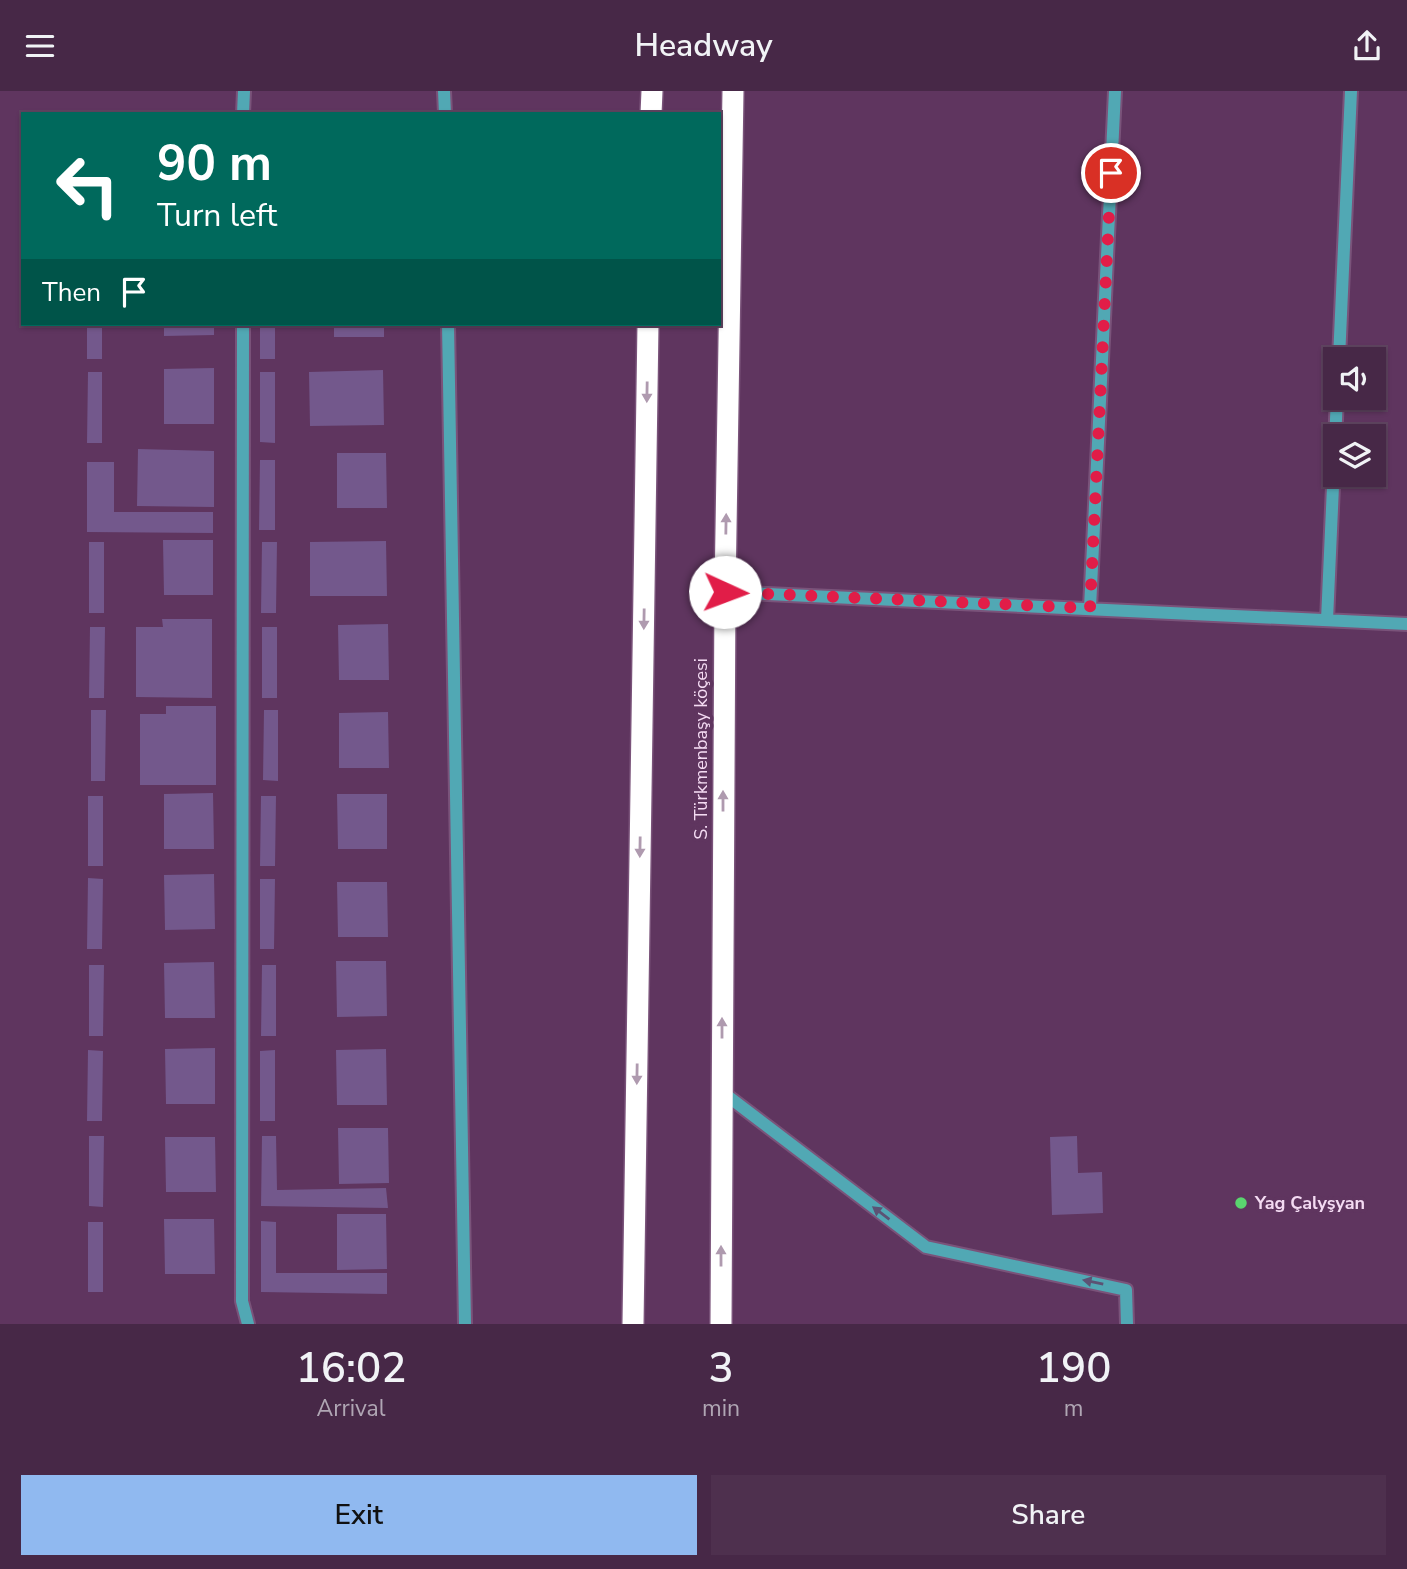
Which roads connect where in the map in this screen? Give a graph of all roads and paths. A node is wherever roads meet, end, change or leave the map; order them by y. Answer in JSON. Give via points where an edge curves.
{"nodes":[{"id":1,"x":243,"y":91,"type":"edge"},
{"id":2,"x":444,"y":91,"type":"edge"},
{"id":3,"x":652,"y":91,"type":"edge"},
{"id":4,"x":733,"y":91,"type":"edge"},
{"id":5,"x":1115,"y":91,"type":"edge"},
{"id":6,"x":1351,"y":91,"type":"edge"},
{"id":7,"x":243,"y":112,"type":"edge"},
{"id":8,"x":445,"y":112,"type":"edge"},
{"id":9,"x":651,"y":112,"type":"edge"},
{"id":10,"x":243,"y":326,"type":"edge"},
{"id":11,"x":448,"y":326,"type":"edge"},
{"id":12,"x":648,"y":326,"type":"edge"},
{"id":13,"x":1340,"y":347,"type":"edge"},
{"id":14,"x":1336,"y":410,"type":"edge"},
{"id":15,"x":725,"y":592,"type":"junction"},
{"id":16,"x":1090,"y":608,"type":"junction"},
{"id":17,"x":1327,"y":620,"type":"junction"},
{"id":18,"x":1407,"y":624,"type":"edge"},
{"id":19,"x":721,"y":1091,"type":"junction"},
{"id":20,"x":248,"y":1324,"type":"edge"},
{"id":21,"x":465,"y":1324,"type":"edge"},
{"id":22,"x":633,"y":1324,"type":"edge"},
{"id":23,"x":720,"y":1324,"type":"edge"},
{"id":24,"x":1126,"y":1324,"type":"edge"}],
"edges":[{"from":1,"to":7,"type":"street"},
{"from":2,"to":8,"type":"street"},
{"from":3,"to":9,"type":"highway"},
{"from":15,"to":4,"type":"highway","name":"S. Türkmenbaşy köçesi","one_way":true},
{"from":5,"to":16,"type":"street"},
{"from":6,"to":13,"type":"street"},
{"from":10,"to":20,"type":"street","via":[[242,1301]]},
{"from":11,"to":21,"type":"street"},
{"from":12,"to":22,"type":"highway","one_way":true},
{"from":14,"to":17,"type":"street"},
{"from":15,"to":16,"type":"street"},
{"from":19,"to":15,"type":"highway","name":"S. Türkmenbaşy köçesi","one_way":true},
{"from":16,"to":17,"type":"street"},
{"from":17,"to":18,"type":"street"},
{"from":23,"to":19,"type":"highway","name":"S. Türkmenbaşy köçesi","one_way":true},
{"from":24,"to":19,"type":"street","one_way":true,"via":[[1126,1290],[926,1247]]}]}
